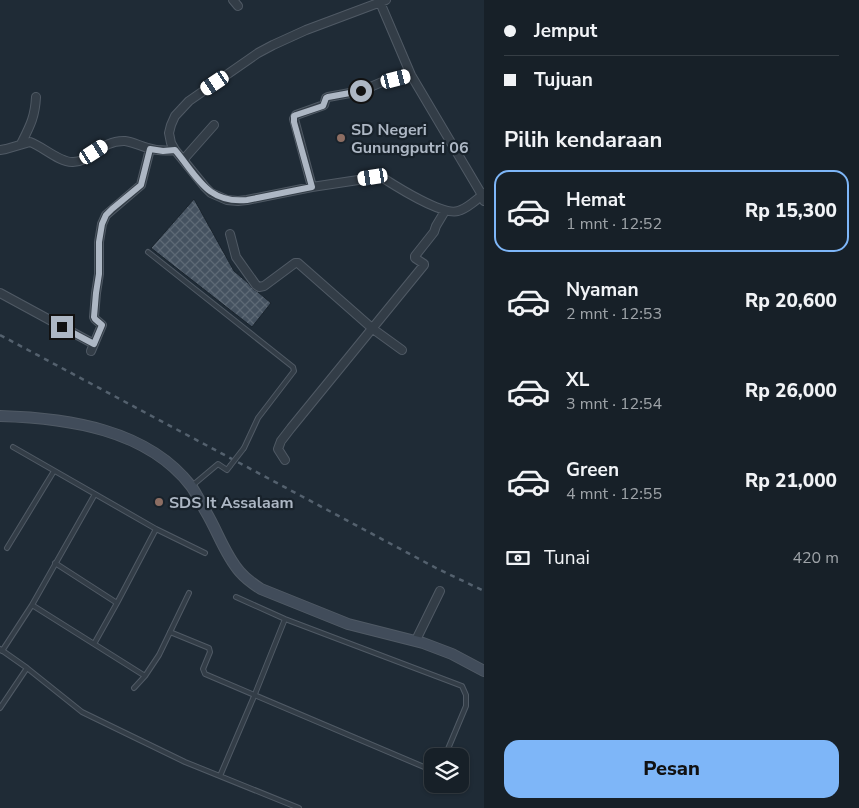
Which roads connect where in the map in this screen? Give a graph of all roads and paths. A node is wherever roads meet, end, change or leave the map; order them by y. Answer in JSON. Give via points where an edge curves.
{"nodes":[{"id":1,"x":382,"y":1,"type":"edge"},
{"id":2,"x":411,"y":75,"type":"junction"},
{"id":3,"x":36,"y":97,"type":"dead end"},
{"id":4,"x":214,"y":125,"type":"dead end"},
{"id":5,"x":21,"y":144,"type":"junction"},
{"id":6,"x":150,"y":149,"type":"junction"},
{"id":7,"x":0,"y":150,"type":"edge"},
{"id":8,"x":175,"y":150,"type":"junction"},
{"id":9,"x":183,"y":160,"type":"junction"},
{"id":10,"x":312,"y":187,"type":"junction"},
{"id":11,"x":483,"y":196,"type":"edge"},
{"id":12,"x":445,"y":211,"type":"junction"},
{"id":13,"x":230,"y":234,"type":"dead end"},
{"id":14,"x":148,"y":252,"type":"dead end"},
{"id":15,"x":0,"y":293,"type":"edge"},
{"id":16,"x":373,"y":329,"type":"junction"},
{"id":17,"x":402,"y":350,"type":"dead end"},
{"id":18,"x":0,"y":416,"type":"edge"},
{"id":19,"x":13,"y":447,"type":"dead end"},
{"id":20,"x":284,"y":460,"type":"dead end"},
{"id":21,"x":54,"y":471,"type":"junction"},
{"id":22,"x":191,"y":487,"type":"junction"},
{"id":23,"x":95,"y":494,"type":"junction"},
{"id":24,"x":156,"y":529,"type":"junction"},
{"id":25,"x":7,"y":548,"type":"dead end"},
{"id":26,"x":205,"y":553,"type":"dead end"},
{"id":27,"x":56,"y":563,"type":"junction"},
{"id":28,"x":440,"y":590,"type":"dead end"},
{"id":29,"x":189,"y":593,"type":"dead end"},
{"id":30,"x":236,"y":597,"type":"dead end"},
{"id":31,"x":117,"y":603,"type":"junction"},
{"id":32,"x":32,"y":605,"type":"junction"},
{"id":33,"x":285,"y":619,"type":"junction"},
{"id":34,"x":170,"y":632,"type":"junction"},
{"id":35,"x":416,"y":640,"type":"junction"},
{"id":36,"x":94,"y":644,"type":"junction"},
{"id":37,"x":1,"y":650,"type":"edge"},
{"id":38,"x":27,"y":668,"type":"junction"},
{"id":39,"x":484,"y":671,"type":"edge"},
{"id":40,"x":145,"y":676,"type":"junction"},
{"id":41,"x":134,"y":688,"type":"dead end"},
{"id":42,"x":255,"y":694,"type":"junction"},
{"id":43,"x":0,"y":708,"type":"edge"},
{"id":44,"x":449,"y":748,"type":"edge"},
{"id":45,"x":424,"y":768,"type":"edge"},
{"id":46,"x":220,"y":776,"type":"junction"},
{"id":47,"x":299,"y":808,"type":"edge"}],
"edges":[{"from":1,"to":2,"type":"street"},
{"from":1,"to":8,"type":"street","via":[[306,30],[258,53],[189,101],[171,125],[169,133]]},
{"from":2,"to":10,"type":"street","via":[[361,91],[328,97],[323,106],[294,116]]},
{"from":2,"to":11,"type":"street"},
{"from":3,"to":5,"type":"street","via":[[32,123]]},
{"from":4,"to":9,"type":"street"},
{"from":5,"to":6,"type":"street","via":[[32,142],[71,162],[82,160],[112,142],[126,141]]},
{"from":5,"to":7,"type":"street"},
{"from":6,"to":8,"type":"street"},
{"from":6,"to":15,"type":"street","via":[[141,185],[112,209],[102,224],[94,317],[102,325],[92,348]]},
{"from":8,"to":9,"type":"street"},
{"from":9,"to":10,"type":"street","via":[[211,193],[227,200],[247,200]]},
{"from":10,"to":12,"type":"street","via":[[378,177]]},
{"from":11,"to":12,"type":"street","via":[[458,211]]},
{"from":12,"to":16,"type":"street","via":[[415,256],[424,266]]},
{"from":13,"to":16,"type":"street","via":[[235,255],[256,285],[264,286],[298,263]]},
{"from":14,"to":22,"type":"lane","bridge":true,"via":[[294,371],[258,418],[244,448],[227,470],[218,464]]},
{"from":16,"to":17,"type":"street"},
{"from":16,"to":20,"type":"street","via":[[281,441],[278,449]]},
{"from":18,"to":22,"type":"street","via":[[66,421],[124,437],[159,456]]},
{"from":19,"to":21,"type":"lane"},
{"from":21,"to":23,"type":"lane"},
{"from":21,"to":25,"type":"lane"},
{"from":22,"to":35,"type":"street","via":[[240,572],[260,590],[348,624]]},
{"from":23,"to":24,"type":"lane"},
{"from":23,"to":27,"type":"lane"},
{"from":24,"to":26,"type":"lane"},
{"from":24,"to":31,"type":"lane"},
{"from":27,"to":31,"type":"lane"},
{"from":27,"to":32,"type":"lane"},
{"from":28,"to":35,"type":"street"},
{"from":29,"to":34,"type":"lane"},
{"from":30,"to":33,"type":"lane"},
{"from":31,"to":36,"type":"lane"},
{"from":32,"to":36,"type":"lane"},
{"from":32,"to":37,"type":"lane"},
{"from":33,"to":42,"type":"lane"},
{"from":33,"to":44,"type":"lane","via":[[462,686],[466,706]]},
{"from":34,"to":40,"type":"lane"},
{"from":34,"to":42,"type":"lane","via":[[209,648],[203,669],[206,674]]},
{"from":35,"to":39,"type":"street"},
{"from":36,"to":40,"type":"lane"},
{"from":37,"to":38,"type":"lane"},
{"from":38,"to":43,"type":"lane"},
{"from":38,"to":46,"type":"lane","via":[[82,712]]},
{"from":40,"to":41,"type":"lane"},
{"from":42,"to":45,"type":"lane"},
{"from":42,"to":46,"type":"lane"},
{"from":46,"to":47,"type":"lane"}]}
